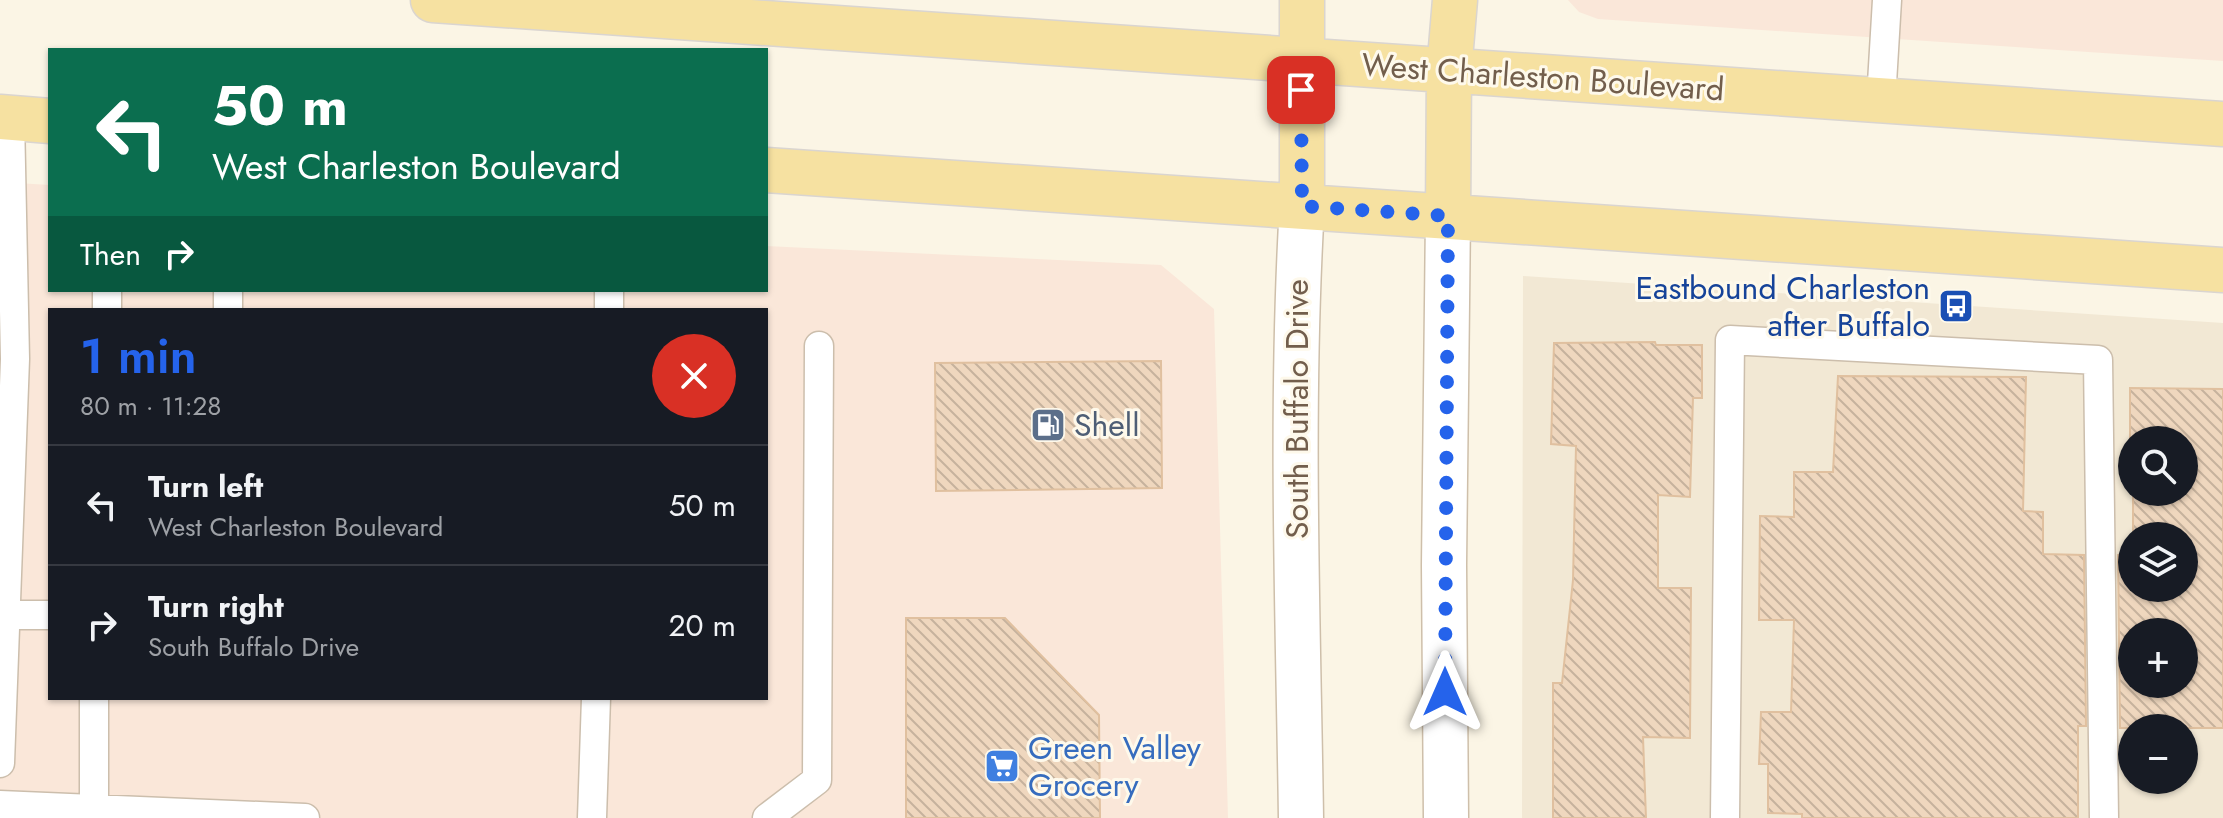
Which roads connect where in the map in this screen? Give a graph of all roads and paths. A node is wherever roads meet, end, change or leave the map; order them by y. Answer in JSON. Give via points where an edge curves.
{"nodes":[{"id":1,"x":433,"y":0,"type":"edge"},
{"id":2,"x":1302,"y":0,"type":"edge"},
{"id":3,"x":1455,"y":0,"type":"edge"},
{"id":4,"x":1887,"y":0,"type":"edge"},
{"id":5,"x":1301,"y":61,"type":"junction"},
{"id":6,"x":1449,"y":71,"type":"junction"},
{"id":7,"x":1881,"y":100,"type":"junction"},
{"id":8,"x":20,"y":118,"type":"edge"},
{"id":9,"x":2223,"y":124,"type":"edge"},
{"id":10,"x":768,"y":170,"type":"edge"},
{"id":11,"x":1302,"y":206,"type":"junction"},
{"id":12,"x":1448,"y":216,"type":"junction"},
{"id":13,"x":2223,"y":270,"type":"edge"},
{"id":14,"x":819,"y":346,"type":"dead end"},
{"id":15,"x":7,"y":615,"type":"junction"},
{"id":16,"x":48,"y":615,"type":"edge"},
{"id":17,"x":94,"y":700,"type":"edge"},
{"id":18,"x":596,"y":700,"type":"edge"},
{"id":19,"x":0,"y":763,"type":"edge"},
{"id":20,"x":817,"y":780,"type":"junction"},
{"id":21,"x":0,"y":805,"type":"edge"},
{"id":22,"x":94,"y":808,"type":"junction"},
{"id":23,"x":305,"y":818,"type":"edge"},
{"id":24,"x":592,"y":818,"type":"edge"},
{"id":25,"x":767,"y":818,"type":"edge"},
{"id":26,"x":798,"y":818,"type":"edge"},
{"id":27,"x":1301,"y":818,"type":"edge"},
{"id":28,"x":1446,"y":818,"type":"edge"},
{"id":29,"x":1725,"y":818,"type":"edge"},
{"id":30,"x":2104,"y":818,"type":"edge"}],
"edges":[{"from":1,"to":5,"type":"main road","name":"West Charleston Boulevard"},
{"from":2,"to":5,"type":"main road","name":"South Buffalo Drive"},
{"from":3,"to":6,"type":"main road"},
{"from":4,"to":7,"type":"lane"},
{"from":5,"to":6,"type":"main road","name":"West Charleston Boulevard"},
{"from":5,"to":11,"type":"main road","name":"South Buffalo Drive"},
{"from":6,"to":7,"type":"main road","name":"West Charleston Boulevard"},
{"from":6,"to":12,"type":"main road"},
{"from":7,"to":9,"type":"main road","name":"West Charleston Boulevard"},
{"from":8,"to":15,"type":"lane"},
{"from":10,"to":11,"type":"main road"},
{"from":11,"to":12,"type":"main road"},
{"from":11,"to":27,"type":"main road","name":"South Buffalo Drive","via":[[1297,279]]},
{"from":12,"to":13,"type":"main road"},
{"from":12,"to":28,"type":"main road"},
{"from":14,"to":20,"type":"lane"},
{"from":15,"to":16,"type":"lane"},
{"from":15,"to":19,"type":"lane"},
{"from":17,"to":22,"type":"lane"},
{"from":18,"to":24,"type":"lane"},
{"from":20,"to":25,"type":"lane"},
{"from":20,"to":26,"type":"lane"},
{"from":21,"to":22,"type":"lane"},
{"from":22,"to":23,"type":"lane"},
{"from":29,"to":30,"type":"lane","via":[[1730,340],[2098,360]]}]}
